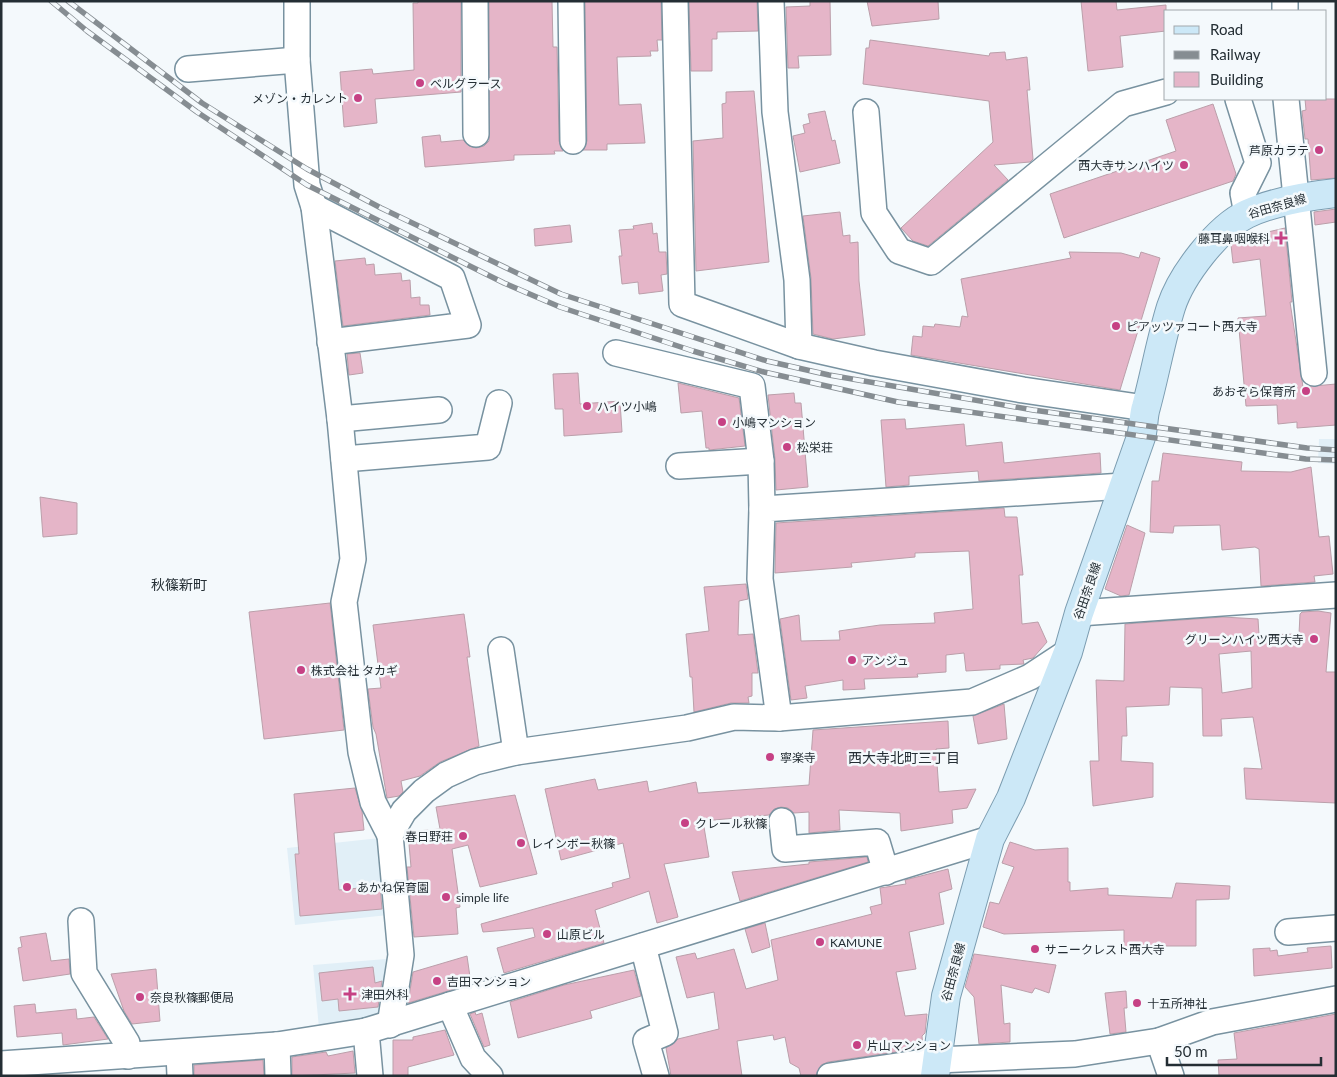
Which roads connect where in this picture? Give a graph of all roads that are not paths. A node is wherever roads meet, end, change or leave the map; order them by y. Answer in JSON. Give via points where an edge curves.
{"nodes":[{"id":1,"x":297,"y":1,"type":"edge"},
{"id":2,"x":475,"y":1,"type":"edge"},
{"id":3,"x":571,"y":1,"type":"edge"},
{"id":4,"x":675,"y":1,"type":"edge"},
{"id":5,"x":772,"y":1,"type":"edge"},
{"id":6,"x":297,"y":60,"type":"junction"},
{"id":7,"x":188,"y":69,"type":"dead end"},
{"id":8,"x":1164,"y":93,"type":"edge"},
{"id":9,"x":1238,"y":100,"type":"edge"},
{"id":10,"x":1286,"y":100,"type":"edge"},
{"id":11,"x":866,"y":112,"type":"dead end"},
{"id":12,"x":476,"y":134,"type":"dead end"},
{"id":13,"x":572,"y":141,"type":"dead end"},
{"id":14,"x":1336,"y":193,"type":"edge"},
{"id":15,"x":1298,"y":199,"type":"junction"},
{"id":16,"x":314,"y":206,"type":"junction"},
{"id":17,"x":1247,"y":214,"type":"junction"},
{"id":18,"x":330,"y":342,"type":"junction"},
{"id":19,"x":799,"y":346,"type":"junction"},
{"id":20,"x":616,"y":353,"type":"dead end"},
{"id":21,"x":1314,"y":373,"type":"dead end"},
{"id":22,"x":499,"y":403,"type":"dead end"},
{"id":23,"x":1145,"y":408,"type":"junction"},
{"id":24,"x":438,"y":410,"type":"dead end"},
{"id":25,"x":340,"y":419,"type":"junction"},
{"id":26,"x":344,"y":458,"type":"junction"},
{"id":27,"x":761,"y":461,"type":"junction"},
{"id":28,"x":679,"y":466,"type":"dead end"},
{"id":29,"x":1124,"y":486,"type":"junction"},
{"id":30,"x":762,"y":509,"type":"junction"},
{"id":31,"x":1336,"y":595,"type":"edge"},
{"id":32,"x":1079,"y":613,"type":"junction"},
{"id":33,"x":500,"y":650,"type":"dead end"},
{"id":34,"x":1068,"y":652,"type":"junction"},
{"id":35,"x":778,"y":718,"type":"junction"},
{"id":36,"x":516,"y":752,"type":"junction"},
{"id":37,"x":782,"y":821,"type":"dead end"},
{"id":38,"x":390,"y":835,"type":"junction"},
{"id":39,"x":990,"y":839,"type":"junction"},
{"id":40,"x":886,"y":872,"type":"junction"},
{"id":41,"x":80,"y":921,"type":"dead end"},
{"id":42,"x":1336,"y":928,"type":"edge"},
{"id":43,"x":1288,"y":932,"type":"dead end"},
{"id":44,"x":643,"y":946,"type":"junction"},
{"id":45,"x":1336,"y":999,"type":"edge"},
{"id":46,"x":450,"y":1006,"type":"junction"},
{"id":47,"x":390,"y":1025,"type":"junction"},
{"id":48,"x":366,"y":1031,"type":"junction"},
{"id":49,"x":1159,"y":1041,"type":"junction"},
{"id":50,"x":277,"y":1045,"type":"junction"},
{"id":51,"x":128,"y":1056,"type":"junction"},
{"id":52,"x":1,"y":1064,"type":"edge"},
{"id":53,"x":179,"y":1064,"type":"edge"},
{"id":54,"x":93,"y":1067,"type":"edge"},
{"id":55,"x":936,"y":1068,"type":"edge"},
{"id":56,"x":278,"y":1076,"type":"edge"},
{"id":57,"x":370,"y":1076,"type":"edge"},
{"id":58,"x":490,"y":1076,"type":"edge"},
{"id":59,"x":656,"y":1076,"type":"edge"},
{"id":60,"x":830,"y":1076,"type":"edge"},
{"id":61,"x":1170,"y":1076,"type":"edge"}],
"edges":[{"from":1,"to":6,"type":"street"},
{"from":2,"to":12,"type":"street"},
{"from":3,"to":13,"type":"street"},
{"from":4,"to":19,"type":"street","via":[[682,304]]},
{"from":5,"to":19,"type":"street","via":[[775,112],[797,280]]},
{"from":6,"to":7,"type":"street"},
{"from":6,"to":16,"type":"street","via":[[307,184]]},
{"from":8,"to":11,"type":"street","via":[[1123,104],[931,262],[899,251],[874,212]]},
{"from":9,"to":17,"type":"street","via":[[1258,163],[1243,193]]},
{"from":10,"to":15,"type":"street"},
{"from":14,"to":15,"type":"main road","name":"谷田奈良線"},
{"from":15,"to":17,"type":"main road","name":"谷田奈良線"},
{"from":15,"to":21,"type":"street"},
{"from":16,"to":18,"type":"street"},
{"from":16,"to":18,"type":"street","via":[[452,278],[468,325]]},
{"from":17,"to":23,"type":"main road","name":"谷田奈良線","via":[[1227,227],[1181,282],[1171,307],[1152,391]]},
{"from":18,"to":25,"type":"street"},
{"from":19,"to":23,"type":"street","via":[[1023,390]]},
{"from":20,"to":27,"type":"street","via":[[752,386]]},
{"from":22,"to":26,"type":"street","via":[[488,447]]},
{"from":23,"to":29,"type":"main road","name":"谷田奈良線","via":[[1144,426]]},
{"from":24,"to":25,"type":"street"},
{"from":25,"to":26,"type":"street"},
{"from":26,"to":38,"type":"street","via":[[353,558],[344,602],[361,752],[373,802]]},
{"from":27,"to":28,"type":"street"},
{"from":27,"to":30,"type":"street"},
{"from":29,"to":30,"type":"street"},
{"from":29,"to":32,"type":"main road","name":"谷田奈良線"},
{"from":30,"to":35,"type":"street","via":[[760,580]]},
{"from":31,"to":32,"type":"street"},
{"from":32,"to":34,"type":"main road","name":"谷田奈良線"},
{"from":33,"to":36,"type":"street"},
{"from":34,"to":35,"type":"street","via":[[1030,677],[972,702]]},
{"from":34,"to":39,"type":"main road","name":"谷田奈良線","via":[[1011,798]]},
{"from":35,"to":36,"type":"street","via":[[734,717],[687,728]]},
{"from":36,"to":38,"type":"street","via":[[476,762],[446,775],[404,811]]},
{"from":37,"to":40,"type":"street","via":[[784,849],[877,842]]},
{"from":38,"to":47,"type":"street","via":[[401,955]]},
{"from":39,"to":40,"type":"street"},
{"from":39,"to":55,"type":"main road","name":"谷田奈良線","via":[[946,996]]},
{"from":40,"to":44,"type":"street"},
{"from":41,"to":51,"type":"street","via":[[84,973],[127,1043]]},
{"from":42,"to":43,"type":"street"},
{"from":44,"to":46,"type":"street"},
{"from":44,"to":59,"type":"street","via":[[665,1033],[646,1040]]},
{"from":45,"to":49,"type":"street","via":[[1212,1022]]},
{"from":46,"to":47,"type":"street"},
{"from":46,"to":58,"type":"street","via":[[473,1058]]},
{"from":47,"to":48,"type":"street"},
{"from":48,"to":50,"type":"street"},
{"from":48,"to":57,"type":"street"},
{"from":49,"to":55,"type":"street","via":[[1075,1054]]},
{"from":49,"to":61,"type":"street"},
{"from":50,"to":53,"type":"street"},
{"from":50,"to":56,"type":"street"},
{"from":51,"to":53,"type":"street"},
{"from":51,"to":54,"type":"street"},
{"from":52,"to":54,"type":"street"},
{"from":55,"to":60,"type":"street"}]}
